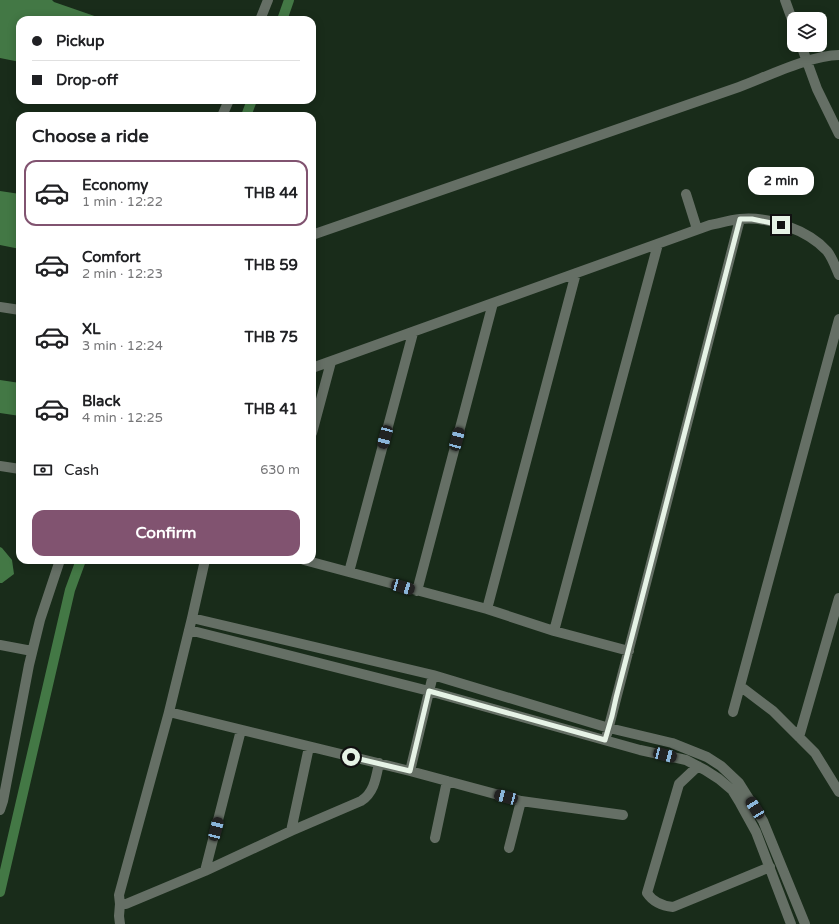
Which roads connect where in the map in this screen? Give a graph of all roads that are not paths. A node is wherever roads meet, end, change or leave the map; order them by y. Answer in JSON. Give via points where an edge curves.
{"nodes":[{"id":1,"x":268,"y":0,"type":"edge"},
{"id":2,"x":786,"y":0,"type":"edge"},
{"id":3,"x":790,"y":12,"type":"edge"},
{"id":4,"x":262,"y":16,"type":"edge"},
{"id":5,"x":803,"y":52,"type":"edge"},
{"id":6,"x":839,"y":56,"type":"edge"},
{"id":7,"x":806,"y":62,"type":"junction"},
{"id":8,"x":839,"y":134,"type":"edge"},
{"id":9,"x":686,"y":194,"type":"dead end"},
{"id":10,"x":740,"y":219,"type":"junction"},
{"id":11,"x":697,"y":229,"type":"junction"},
{"id":12,"x":316,"y":234,"type":"edge"},
{"id":13,"x":658,"y":244,"type":"junction"},
{"id":14,"x":576,"y":273,"type":"junction"},
{"id":15,"x":839,"y":275,"type":"edge"},
{"id":16,"x":493,"y":303,"type":"junction"},
{"id":17,"x":0,"y":307,"type":"edge"},
{"id":18,"x":16,"y":309,"type":"edge"},
{"id":19,"x":839,"y":319,"type":"edge"},
{"id":20,"x":413,"y":333,"type":"junction"},
{"id":21,"x":331,"y":362,"type":"junction"},
{"id":22,"x":316,"y":367,"type":"edge"},
{"id":23,"x":316,"y":418,"type":"edge"},
{"id":24,"x":0,"y":466,"type":"edge"},
{"id":25,"x":16,"y":468,"type":"edge"},
{"id":26,"x":316,"y":563,"type":"edge"},
{"id":27,"x":59,"y":564,"type":"edge"},
{"id":28,"x":204,"y":564,"type":"edge"},
{"id":29,"x":349,"y":572,"type":"junction"},
{"id":30,"x":417,"y":591,"type":"junction"},
{"id":31,"x":839,"y":598,"type":"edge"},
{"id":32,"x":487,"y":609,"type":"junction"},
{"id":33,"x":192,"y":618,"type":"junction"},
{"id":34,"x":189,"y":630,"type":"junction"},
{"id":35,"x":554,"y":631,"type":"junction"},
{"id":36,"x":0,"y":645,"type":"edge"},
{"id":37,"x":32,"y":651,"type":"junction"},
{"id":38,"x":629,"y":651,"type":"junction"},
{"id":39,"x":433,"y":675,"type":"junction"},
{"id":40,"x":740,"y":686,"type":"junction"},
{"id":41,"x":429,"y":691,"type":"junction"},
{"id":42,"x":169,"y":712,"type":"junction"},
{"id":43,"x":733,"y":712,"type":"dead end"},
{"id":44,"x":608,"y":728,"type":"junction"},
{"id":45,"x":241,"y":730,"type":"junction"},
{"id":46,"x":799,"y":737,"type":"junction"},
{"id":47,"x":605,"y":740,"type":"junction"},
{"id":48,"x":309,"y":747,"type":"junction"},
{"id":49,"x":380,"y":763,"type":"junction"},
{"id":50,"x":698,"y":766,"type":"junction"},
{"id":51,"x":410,"y":771,"type":"junction"},
{"id":52,"x":447,"y":781,"type":"junction"},
{"id":53,"x":839,"y":792,"type":"edge"},
{"id":54,"x":521,"y":801,"type":"junction"},
{"id":55,"x":0,"y":810,"type":"edge"},
{"id":56,"x":623,"y":815,"type":"dead end"},
{"id":57,"x":291,"y":831,"type":"junction"},
{"id":58,"x":435,"y":838,"type":"dead end"},
{"id":59,"x":509,"y":848,"type":"dead end"},
{"id":60,"x":770,"y":867,"type":"junction"},
{"id":61,"x":206,"y":871,"type":"junction"},
{"id":62,"x":120,"y":904,"type":"junction"},
{"id":63,"x":803,"y":923,"type":"edge"},
{"id":64,"x":120,"y":924,"type":"edge"},
{"id":65,"x":791,"y":924,"type":"edge"}],
"edges":[{"from":1,"to":4,"type":"street"},
{"from":2,"to":3,"type":"street"},
{"from":5,"to":7,"type":"street"},
{"from":6,"to":7,"type":"street"},
{"from":7,"to":8,"type":"street"},
{"from":7,"to":12,"type":"street"},
{"from":9,"to":11,"type":"street"},
{"from":10,"to":11,"type":"street"},
{"from":10,"to":15,"type":"street","via":[[791,227],[810,236],[828,252]]},
{"from":10,"to":38,"type":"street"},
{"from":11,"to":13,"type":"street"},
{"from":13,"to":14,"type":"street"},
{"from":13,"to":35,"type":"street"},
{"from":14,"to":16,"type":"street"},
{"from":14,"to":32,"type":"street"},
{"from":16,"to":20,"type":"street"},
{"from":16,"to":30,"type":"street"},
{"from":17,"to":18,"type":"street"},
{"from":19,"to":40,"type":"street"},
{"from":20,"to":21,"type":"street"},
{"from":20,"to":29,"type":"street"},
{"from":21,"to":22,"type":"street"},
{"from":21,"to":23,"type":"street"},
{"from":24,"to":25,"type":"street"},
{"from":26,"to":29,"type":"street"},
{"from":27,"to":37,"type":"street"},
{"from":28,"to":33,"type":"street"},
{"from":29,"to":30,"type":"street"},
{"from":30,"to":32,"type":"street"},
{"from":31,"to":46,"type":"street"},
{"from":32,"to":35,"type":"street"},
{"from":33,"to":34,"type":"street"},
{"from":33,"to":39,"type":"street"},
{"from":34,"to":41,"type":"street"},
{"from":34,"to":42,"type":"street"},
{"from":35,"to":38,"type":"street"},
{"from":36,"to":37,"type":"street"},
{"from":37,"to":55,"type":"street"},
{"from":38,"to":44,"type":"street"},
{"from":39,"to":41,"type":"street"},
{"from":39,"to":44,"type":"street"},
{"from":40,"to":43,"type":"street"},
{"from":40,"to":46,"type":"street","via":[[773,711]]},
{"from":41,"to":47,"type":"street"},
{"from":41,"to":51,"type":"street"},
{"from":42,"to":45,"type":"street"},
{"from":42,"to":62,"type":"street","via":[[119,895]]},
{"from":44,"to":47,"type":"street"},
{"from":44,"to":63,"type":"street","via":[[672,743],[707,757],[739,783],[763,821]]},
{"from":45,"to":48,"type":"street"},
{"from":45,"to":61,"type":"street"},
{"from":46,"to":53,"type":"street","via":[[815,753]]},
{"from":47,"to":50,"type":"street","via":[[686,760]]},
{"from":48,"to":49,"type":"street"},
{"from":48,"to":57,"type":"street"},
{"from":49,"to":51,"type":"street"},
{"from":49,"to":57,"type":"street","via":[[367,798]]},
{"from":50,"to":60,"type":"street","via":[[732,790],[756,832]]},
{"from":50,"to":60,"type":"street","via":[[679,784],[647,893],[651,899],[673,907]]},
{"from":51,"to":52,"type":"street"},
{"from":52,"to":54,"type":"street"},
{"from":52,"to":58,"type":"street"},
{"from":54,"to":56,"type":"street"},
{"from":54,"to":59,"type":"street"},
{"from":57,"to":61,"type":"street"},
{"from":60,"to":65,"type":"street"},
{"from":61,"to":62,"type":"street","via":[[126,904]]},
{"from":62,"to":64,"type":"street"}]}
